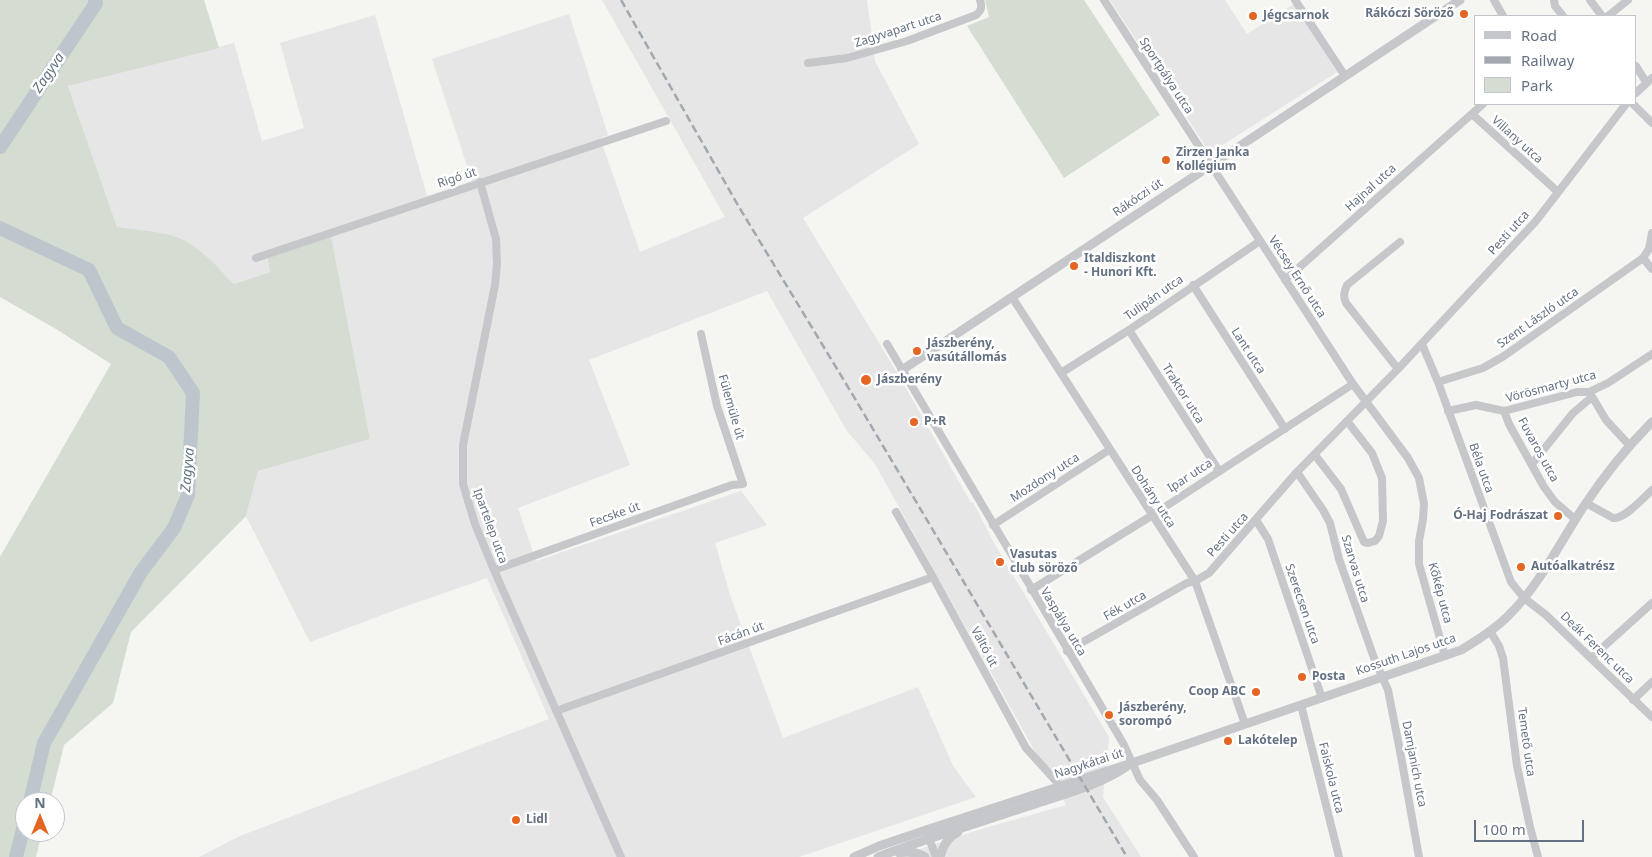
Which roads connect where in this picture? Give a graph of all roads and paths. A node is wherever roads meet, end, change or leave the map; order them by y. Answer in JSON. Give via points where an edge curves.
{"nodes":[{"id":1,"x":980,"y":0,"type":"edge"},
{"id":2,"x":1104,"y":0,"type":"edge"},
{"id":3,"x":1295,"y":0,"type":"edge"},
{"id":4,"x":1460,"y":0,"type":"edge"},
{"id":5,"x":1494,"y":0,"type":"edge"},
{"id":6,"x":1554,"y":0,"type":"edge"},
{"id":7,"x":1590,"y":0,"type":"edge"},
{"id":8,"x":1628,"y":0,"type":"edge"},
{"id":9,"x":1502,"y":15,"type":"edge"},
{"id":10,"x":1562,"y":15,"type":"edge"},
{"id":11,"x":1601,"y":15,"type":"edge"},
{"id":12,"x":1609,"y":15,"type":"edge"},
{"id":13,"x":808,"y":63,"type":"dead end"},
{"id":14,"x":1637,"y":67,"type":"edge"},
{"id":15,"x":1345,"y":76,"type":"junction"},
{"id":16,"x":1649,"y":80,"type":"edge"},
{"id":17,"x":1637,"y":92,"type":"edge"},
{"id":18,"x":1482,"y":105,"type":"edge"},
{"id":19,"x":1625,"y":105,"type":"edge"},
{"id":20,"x":1634,"y":105,"type":"edge"},
{"id":21,"x":1472,"y":114,"type":"junction"},
{"id":22,"x":666,"y":121,"type":"dead end"},
{"id":23,"x":1652,"y":123,"type":"edge"},
{"id":24,"x":1210,"y":165,"type":"junction"},
{"id":25,"x":480,"y":182,"type":"junction"},
{"id":26,"x":1558,"y":192,"type":"junction"},
{"id":27,"x":1652,"y":233,"type":"edge"},
{"id":28,"x":1260,"y":241,"type":"junction"},
{"id":29,"x":1400,"y":242,"type":"dead end"},
{"id":30,"x":256,"y":258,"type":"dead end"},
{"id":31,"x":1643,"y":258,"type":"junction"},
{"id":32,"x":1652,"y":269,"type":"edge"},
{"id":33,"x":1285,"y":280,"type":"junction"},
{"id":34,"x":1193,"y":285,"type":"junction"},
{"id":35,"x":1012,"y":297,"type":"junction"},
{"id":36,"x":1129,"y":330,"type":"junction"},
{"id":37,"x":701,"y":334,"type":"dead end"},
{"id":38,"x":887,"y":344,"type":"dead end"},
{"id":39,"x":1422,"y":344,"type":"junction"},
{"id":40,"x":1652,"y":354,"type":"edge"},
{"id":41,"x":1398,"y":369,"type":"junction"},
{"id":42,"x":902,"y":370,"type":"junction"},
{"id":43,"x":1061,"y":373,"type":"junction"},
{"id":44,"x":1438,"y":382,"type":"junction"},
{"id":45,"x":1353,"y":384,"type":"junction"},
{"id":46,"x":1591,"y":394,"type":"junction"},
{"id":47,"x":1366,"y":402,"type":"junction"},
{"id":48,"x":1448,"y":411,"type":"junction"},
{"id":49,"x":1504,"y":411,"type":"junction"},
{"id":50,"x":1347,"y":421,"type":"junction"},
{"id":51,"x":1652,"y":422,"type":"edge"},
{"id":52,"x":1285,"y":429,"type":"junction"},
{"id":53,"x":1630,"y":446,"type":"junction"},
{"id":54,"x":1109,"y":450,"type":"junction"},
{"id":55,"x":1314,"y":454,"type":"junction"},
{"id":56,"x":1532,"y":464,"type":"junction"},
{"id":57,"x":1219,"y":471,"type":"junction"},
{"id":58,"x":1297,"y":472,"type":"junction"},
{"id":59,"x":743,"y":484,"type":"joint"},
{"id":60,"x":1652,"y":490,"type":"edge"},
{"id":61,"x":1586,"y":503,"type":"junction"},
{"id":62,"x":896,"y":512,"type":"dead end"},
{"id":63,"x":1152,"y":514,"type":"junction"},
{"id":64,"x":1576,"y":519,"type":"junction"},
{"id":65,"x":1256,"y":520,"type":"junction"},
{"id":66,"x":993,"y":525,"type":"junction"},
{"id":67,"x":494,"y":570,"type":"junction"},
{"id":68,"x":933,"y":577,"type":"junction"},
{"id":69,"x":1195,"y":581,"type":"junction"},
{"id":70,"x":1031,"y":590,"type":"junction"},
{"id":71,"x":1524,"y":598,"type":"junction"},
{"id":72,"x":1652,"y":603,"type":"edge"},
{"id":73,"x":1490,"y":632,"type":"junction"},
{"id":74,"x":1067,"y":651,"type":"junction"},
{"id":75,"x":1446,"y":656,"type":"junction"},
{"id":76,"x":1591,"y":658,"type":"junction"},
{"id":77,"x":1382,"y":677,"type":"junction"},
{"id":78,"x":1652,"y":682,"type":"edge"},
{"id":79,"x":1322,"y":698,"type":"junction"},
{"id":80,"x":1633,"y":700,"type":"junction"},
{"id":81,"x":1301,"y":705,"type":"junction"},
{"id":82,"x":556,"y":711,"type":"junction"},
{"id":83,"x":1652,"y":717,"type":"edge"},
{"id":84,"x":1245,"y":724,"type":"junction"},
{"id":85,"x":1132,"y":763,"type":"junction"},
{"id":86,"x":1059,"y":787,"type":"junction"},
{"id":87,"x":974,"y":824,"type":"junction"},
{"id":88,"x":928,"y":833,"type":"junction"},
{"id":89,"x":621,"y":857,"type":"edge"},
{"id":90,"x":854,"y":857,"type":"edge"},
{"id":91,"x":878,"y":857,"type":"edge"},
{"id":92,"x":925,"y":857,"type":"edge"},
{"id":93,"x":936,"y":857,"type":"edge"},
{"id":94,"x":940,"y":857,"type":"edge"},
{"id":95,"x":1194,"y":857,"type":"edge"},
{"id":96,"x":1339,"y":857,"type":"edge"},
{"id":97,"x":1419,"y":857,"type":"edge"},
{"id":98,"x":1538,"y":857,"type":"edge"}],
"edges":[{"from":1,"to":13,"type":"street","name":"Zagyvapart utca","via":[[982,7],[976,15],[907,41],[847,58]]},
{"from":2,"to":24,"type":"street","name":"Sportpálya utca"},
{"from":3,"to":15,"type":"street"},
{"from":4,"to":15,"type":"street","name":"Rákóczi út"},
{"from":5,"to":9,"type":"street"},
{"from":6,"to":10,"type":"street"},
{"from":7,"to":11,"type":"street"},
{"from":8,"to":12,"type":"street"},
{"from":14,"to":16,"type":"street"},
{"from":15,"to":24,"type":"street","name":"Rákóczi út"},
{"from":16,"to":17,"type":"street"},
{"from":18,"to":21,"type":"street","name":"Villany utca"},
{"from":19,"to":26,"type":"street","name":"Pesti utca"},
{"from":20,"to":23,"type":"street"},
{"from":21,"to":26,"type":"street","name":"Villany utca"},
{"from":21,"to":33,"type":"street","name":"Hajnal utca"},
{"from":22,"to":25,"type":"street","name":"Rigó út"},
{"from":24,"to":28,"type":"street","name":"Vécsey Ernő utca"},
{"from":24,"to":35,"type":"street","name":"Rákóczi út"},
{"from":25,"to":30,"type":"street","name":"Rigó út"},
{"from":25,"to":67,"type":"street","name":"Ipartelep utca","via":[[496,239],[498,264],[463,445],[463,484]]},
{"from":26,"to":39,"type":"street","name":"Pesti utca","via":[[1536,221]]},
{"from":27,"to":31,"type":"street","via":[[1649,249]]},
{"from":28,"to":33,"type":"street","name":"Vécsey Ernő utca"},
{"from":28,"to":34,"type":"street","name":"Tulipán utca"},
{"from":29,"to":41,"type":"street","via":[[1347,285],[1344,291],[1346,302]]},
{"from":31,"to":32,"type":"street"},
{"from":31,"to":44,"type":"street","name":"Szent László utca","via":[[1504,356],[1483,368]]},
{"from":33,"to":45,"type":"street","name":"Vécsey Ernő utca"},
{"from":34,"to":36,"type":"street","name":"Tulipán utca"},
{"from":34,"to":52,"type":"street","name":"Lant utca"},
{"from":35,"to":42,"type":"street","name":"Rákóczi út"},
{"from":35,"to":43,"type":"street","name":"Dohány utca"},
{"from":36,"to":43,"type":"street","name":"Tulipán utca"},
{"from":36,"to":57,"type":"street","name":"Traktor utca"},
{"from":37,"to":59,"type":"street","name":"Fülemüle út","via":[[716,406]]},
{"from":38,"to":42,"type":"street","name":"Vaspálya utca"},
{"from":39,"to":41,"type":"street","name":"Pesti utca"},
{"from":39,"to":44,"type":"street","name":"Béla utca"},
{"from":40,"to":46,"type":"street","name":"Vörösmarty utca"},
{"from":41,"to":47,"type":"street","name":"Pesti utca"},
{"from":42,"to":66,"type":"street","name":"Vaspálya utca"},
{"from":43,"to":54,"type":"street","name":"Dohány utca"},
{"from":44,"to":48,"type":"street","name":"Béla utca"},
{"from":45,"to":47,"type":"street","name":"Vécsey Ernő utca"},
{"from":45,"to":52,"type":"street","name":"Ipar utca"},
{"from":46,"to":49,"type":"street","name":"Vörösmarty utca","via":[[1577,392]]},
{"from":46,"to":53,"type":"street","via":[[1606,420]]},
{"from":46,"to":56,"type":"street"},
{"from":47,"to":50,"type":"street","name":"Pesti utca"},
{"from":47,"to":75,"type":"street","name":"Kőkép utca","via":[[1419,478],[1424,504],[1419,564]]},
{"from":48,"to":49,"type":"street","name":"Vörösmarty utca","via":[[1476,405]]},
{"from":48,"to":71,"type":"street","name":"Béla utca","via":[[1511,582]]},
{"from":49,"to":56,"type":"street","name":"Fuvaros utca"},
{"from":50,"to":55,"type":"street","name":"Pesti utca"},
{"from":50,"to":55,"type":"street","via":[[1372,453],[1382,478],[1383,521],[1375,540],[1364,542],[1341,489]]},
{"from":51,"to":53,"type":"street","name":"Kossuth Lajos utca"},
{"from":52,"to":57,"type":"street","name":"Ipar utca"},
{"from":53,"to":61,"type":"street","name":"Kossuth Lajos utca"},
{"from":54,"to":63,"type":"street","name":"Dohány utca"},
{"from":54,"to":66,"type":"street","name":"Mozdony utca"},
{"from":55,"to":58,"type":"street","name":"Pesti utca"},
{"from":56,"to":64,"type":"street","name":"Fuvaros utca","via":[[1555,502]]},
{"from":57,"to":63,"type":"street","name":"Ipar utca"},
{"from":58,"to":65,"type":"street","name":"Pesti utca"},
{"from":58,"to":77,"type":"street","name":"Szarvas utca","via":[[1330,523],[1339,559]]},
{"from":59,"to":67,"type":"street","name":"Fecske út","via":[[732,485]]},
{"from":60,"to":61,"type":"street","via":[[1618,518]]},
{"from":61,"to":64,"type":"street","name":"Kossuth Lajos utca"},
{"from":62,"to":68,"type":"street","name":"Váltó út"},
{"from":63,"to":69,"type":"street","name":"Dohány utca"},
{"from":63,"to":70,"type":"street","name":"Ipar utca"},
{"from":64,"to":71,"type":"street","name":"Kossuth Lajos utca"},
{"from":65,"to":69,"type":"street","name":"Pesti utca","via":[[1209,573]]},
{"from":65,"to":79,"type":"street","name":"Szerecsen utca","via":[[1268,539]]},
{"from":66,"to":70,"type":"street","name":"Vaspálya utca"},
{"from":67,"to":82,"type":"street","name":"Ipartelep utca"},
{"from":68,"to":82,"type":"street","name":"Fácán út"},
{"from":68,"to":86,"type":"street","name":"Váltó út","via":[[1026,748]]},
{"from":69,"to":74,"type":"street","name":"Fék utca"},
{"from":69,"to":84,"type":"street","name":"Dohány utca"},
{"from":70,"to":74,"type":"street","name":"Vaspálya utca"},
{"from":71,"to":73,"type":"street","name":"Kossuth Lajos utca"},
{"from":71,"to":76,"type":"street","name":"Deák Ferenc utca"},
{"from":72,"to":76,"type":"street"},
{"from":73,"to":75,"type":"street","name":"Kossuth Lajos utca"},
{"from":73,"to":98,"type":"street","name":"Temető utca","via":[[1503,658],[1517,766]]},
{"from":74,"to":85,"type":"street","name":"Vaspálya utca"},
{"from":75,"to":77,"type":"street","name":"Kossuth Lajos utca"},
{"from":76,"to":80,"type":"street","name":"Deák Ferenc utca"},
{"from":77,"to":79,"type":"street","name":"Kossuth Lajos utca"},
{"from":77,"to":97,"type":"street","name":"Damjanich utca","via":[[1388,690]]},
{"from":78,"to":80,"type":"street"},
{"from":79,"to":81,"type":"street","name":"Kossuth Lajos utca"},
{"from":80,"to":83,"type":"street","name":"Deák Ferenc utca"},
{"from":81,"to":84,"type":"street","name":"Kossuth Lajos utca"},
{"from":81,"to":96,"type":"street","name":"Faiskola utca"},
{"from":82,"to":89,"type":"street","name":"Ipartelep utca"},
{"from":84,"to":85,"type":"street","name":"Kossuth Lajos utca"},
{"from":85,"to":86,"type":"street","name":"Nagykátai út"},
{"from":85,"to":87,"type":"street","name":"Nagykátai út","via":[[1111,778]]},
{"from":85,"to":95,"type":"street","name":"Vaspálya utca","via":[[1140,780]]},
{"from":86,"to":88,"type":"street","name":"Nagykátai út"},
{"from":87,"to":88,"type":"street","name":"Nagykátai út"},
{"from":87,"to":94,"type":"street","via":[[952,835],[944,844]]},
{"from":88,"to":90,"type":"street","name":"Nagykátai út","via":[[879,846]]},
{"from":88,"to":91,"type":"street","name":"Nagykátai út"},
{"from":88,"to":93,"type":"street"},
{"from":91,"to":92,"type":"street","via":[[906,851]]}]}
